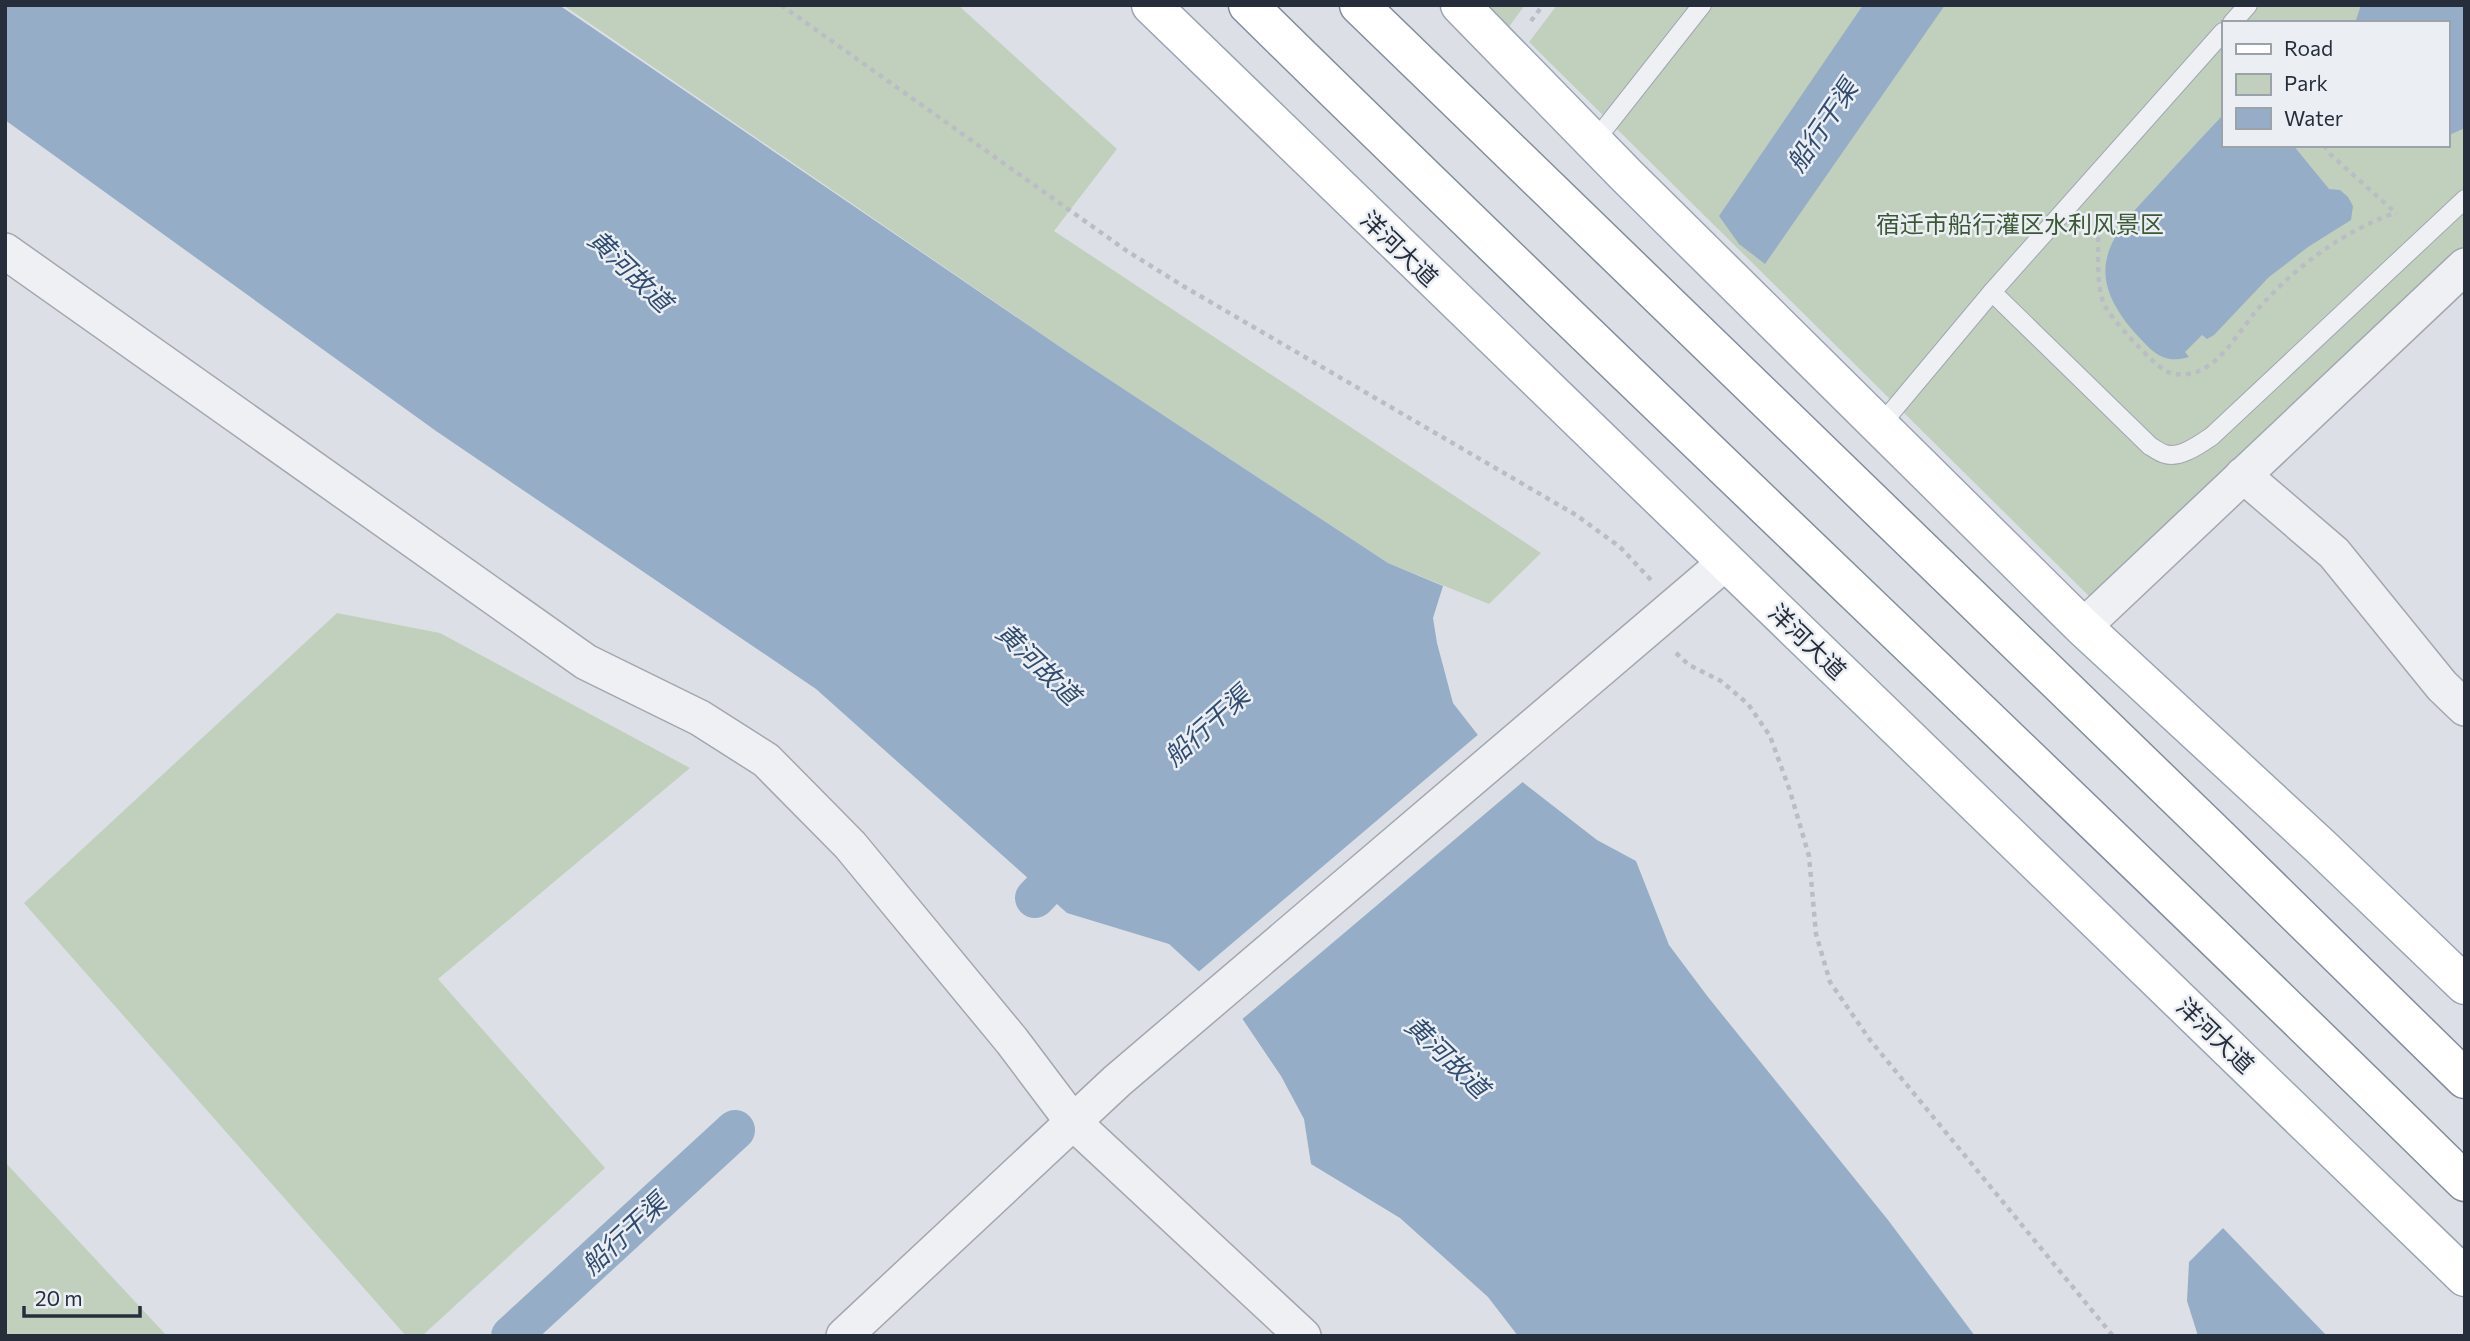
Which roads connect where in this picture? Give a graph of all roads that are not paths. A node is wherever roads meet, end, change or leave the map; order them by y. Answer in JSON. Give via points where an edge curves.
{"nodes":[{"id":1,"x":1151,"y":5,"type":"edge"},
{"id":2,"x":1248,"y":5,"type":"edge"},
{"id":3,"x":1359,"y":5,"type":"edge"},
{"id":4,"x":1460,"y":5,"type":"edge"},
{"id":5,"x":1702,"y":5,"type":"edge"},
{"id":6,"x":2248,"y":5,"type":"edge"},
{"id":7,"x":2234,"y":21,"type":"edge"},
{"id":8,"x":2222,"y":33,"type":"edge"},
{"id":9,"x":1594,"y":142,"type":"junction"},
{"id":10,"x":2465,"y":199,"type":"edge"},
{"id":11,"x":5,"y":251,"type":"edge"},
{"id":12,"x":2465,"y":266,"type":"edge"},
{"id":13,"x":1992,"y":292,"type":"junction"},
{"id":14,"x":1879,"y":427,"type":"junction"},
{"id":15,"x":2243,"y":475,"type":"junction"},
{"id":16,"x":1726,"y":562,"type":"junction"},
{"id":17,"x":2083,"y":627,"type":"junction"},
{"id":18,"x":2465,"y":708,"type":"edge"},
{"id":19,"x":2465,"y":985,"type":"edge"},
{"id":20,"x":2465,"y":1079,"type":"edge"},
{"id":21,"x":1073,"y":1122,"type":"junction"},
{"id":22,"x":2465,"y":1182,"type":"edge"},
{"id":23,"x":2465,"y":1277,"type":"edge"},
{"id":24,"x":844,"y":1336,"type":"edge"},
{"id":25,"x":1303,"y":1336,"type":"edge"}],
"edges":[{"from":1,"to":16,"type":"main road","name":"洋河大道"},
{"from":2,"to":22,"type":"main road"},
{"from":3,"to":20,"type":"main road"},
{"from":4,"to":9,"type":"main road"},
{"from":5,"to":9,"type":"lane"},
{"from":6,"to":7,"type":"lane"},
{"from":8,"to":13,"type":"lane"},
{"from":9,"to":14,"type":"main road"},
{"from":10,"to":13,"type":"lane","via":[[2212,436],[2179,454],[2166,455],[2150,446]]},
{"from":11,"to":21,"type":"street","via":[[586,662],[700,718],[766,760],[850,845]]},
{"from":12,"to":15,"type":"street"},
{"from":13,"to":14,"type":"lane"},
{"from":14,"to":17,"type":"main road"},
{"from":15,"to":17,"type":"street"},
{"from":15,"to":18,"type":"street","via":[[2334,553]]},
{"from":16,"to":21,"type":"street"},
{"from":16,"to":23,"type":"main road","name":"洋河大道"},
{"from":17,"to":19,"type":"main road"},
{"from":21,"to":24,"type":"street"},
{"from":21,"to":25,"type":"street"}]}
